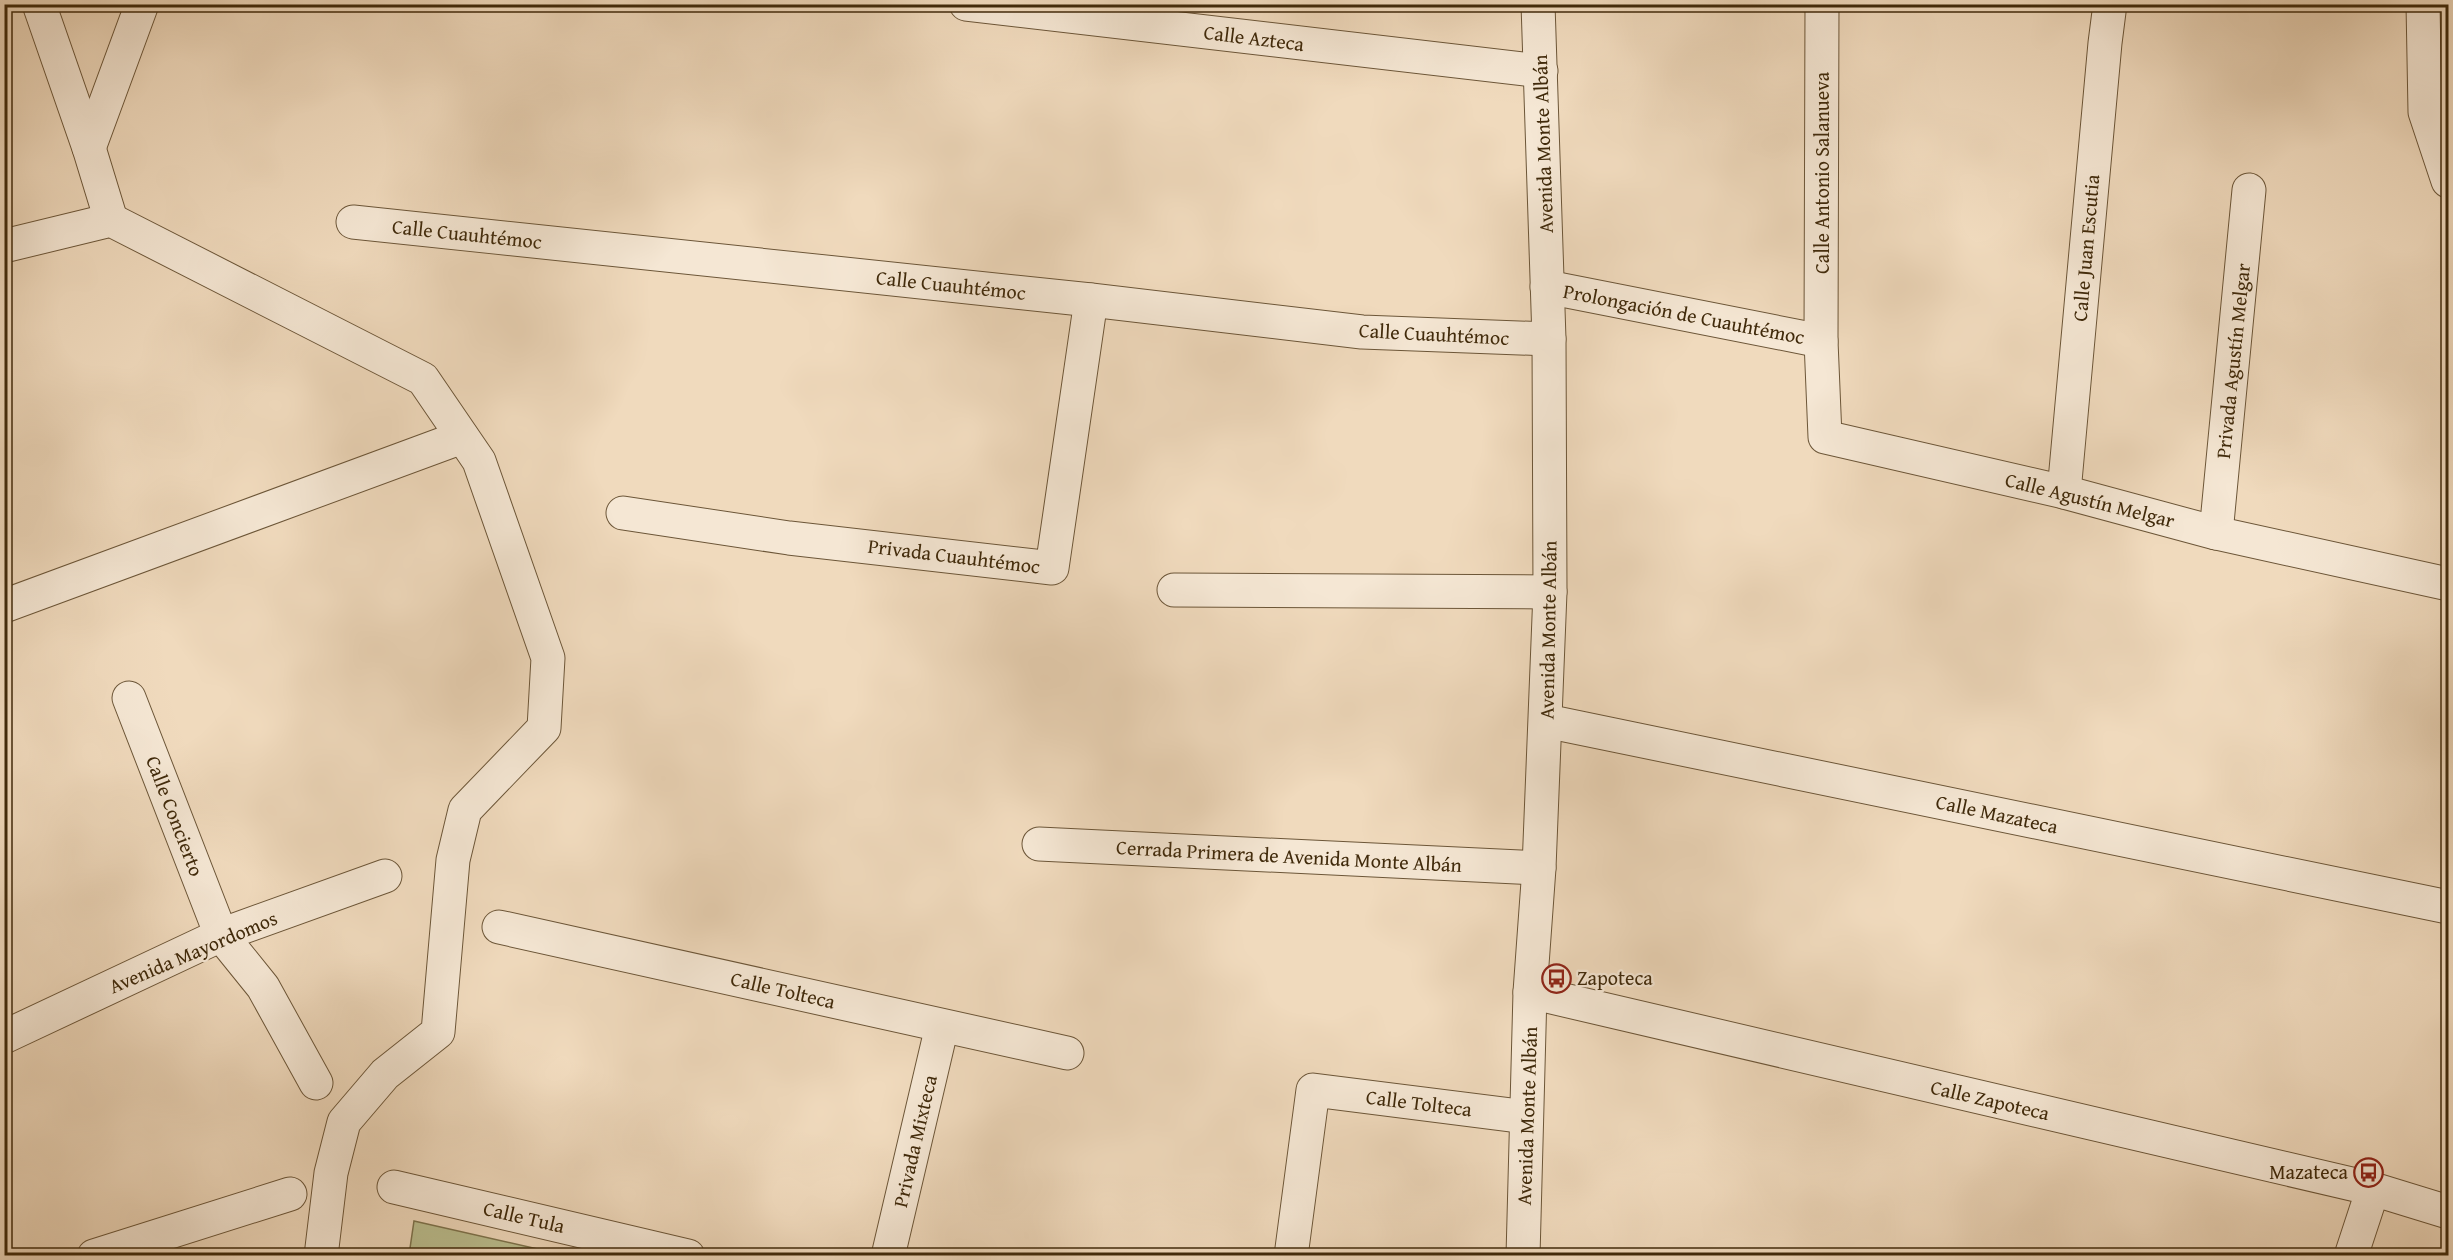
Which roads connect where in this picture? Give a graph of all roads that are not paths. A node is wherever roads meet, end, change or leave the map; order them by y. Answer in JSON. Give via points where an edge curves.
{"nodes":[{"id":1,"x":39,"y":4,"type":"edge"},
{"id":2,"x":142,"y":4,"type":"edge"},
{"id":3,"x":966,"y":4,"type":"edge"},
{"id":4,"x":1538,"y":4,"type":"edge"},
{"id":5,"x":1822,"y":4,"type":"edge"},
{"id":6,"x":2110,"y":4,"type":"edge"},
{"id":7,"x":2423,"y":4,"type":"edge"},
{"id":8,"x":1541,"y":71,"type":"junction"},
{"id":9,"x":89,"y":148,"type":"junction"},
{"id":10,"x":2448,"y":181,"type":"edge"},
{"id":11,"x":2249,"y":190,"type":"dead end"},
{"id":12,"x":111,"y":220,"type":"junction"},
{"id":13,"x":353,"y":222,"type":"dead end"},
{"id":14,"x":4,"y":246,"type":"edge"},
{"id":15,"x":1547,"y":287,"type":"junction"},
{"id":16,"x":1091,"y":300,"type":"junction"},
{"id":17,"x":1549,"y":339,"type":"junction"},
{"id":18,"x":1821,"y":341,"type":"junction"},
{"id":19,"x":462,"y":437,"type":"junction"},
{"id":20,"x":2064,"y":492,"type":"junction"},
{"id":21,"x":623,"y":513,"type":"dead end"},
{"id":22,"x":2216,"y":533,"type":"junction"},
{"id":23,"x":2448,"y":584,"type":"edge"},
{"id":24,"x":1174,"y":590,"type":"dead end"},
{"id":25,"x":1550,"y":592,"type":"junction"},
{"id":26,"x":4,"y":606,"type":"edge"},
{"id":27,"x":129,"y":698,"type":"dead end"},
{"id":28,"x":1546,"y":721,"type":"junction"},
{"id":29,"x":1039,"y":844,"type":"dead end"},
{"id":30,"x":1539,"y":868,"type":"junction"},
{"id":31,"x":385,"y":876,"type":"dead end"},
{"id":32,"x":2448,"y":907,"type":"edge"},
{"id":33,"x":499,"y":927,"type":"dead end"},
{"id":34,"x":221,"y":935,"type":"junction"},
{"id":35,"x":1530,"y":992,"type":"junction"},
{"id":36,"x":942,"y":1026,"type":"junction"},
{"id":37,"x":4,"y":1037,"type":"edge"},
{"id":38,"x":1067,"y":1053,"type":"dead end"},
{"id":39,"x":316,"y":1083,"type":"dead end"},
{"id":40,"x":1526,"y":1117,"type":"junction"},
{"id":41,"x":394,"y":1187,"type":"dead end"},
{"id":42,"x":2373,"y":1189,"type":"junction"},
{"id":43,"x":290,"y":1194,"type":"dead end"},
{"id":44,"x":2448,"y":1212,"type":"edge"},
{"id":45,"x":94,"y":1256,"type":"edge"},
{"id":46,"x":321,"y":1256,"type":"edge"},
{"id":47,"x":688,"y":1256,"type":"edge"},
{"id":48,"x":888,"y":1256,"type":"edge"},
{"id":49,"x":1291,"y":1256,"type":"edge"},
{"id":50,"x":1523,"y":1256,"type":"edge"},
{"id":51,"x":2350,"y":1256,"type":"edge"}],
"edges":[{"from":1,"to":9,"type":"street"},
{"from":2,"to":9,"type":"street"},
{"from":3,"to":8,"type":"street","name":"Calle Azteca"},
{"from":4,"to":8,"type":"street","name":"Avenida Monte Albán"},
{"from":5,"to":18,"type":"street","name":"Calle Antonio Salanueva"},
{"from":6,"to":20,"type":"street","name":"Calle Juan Escutia"},
{"from":7,"to":10,"type":"street","via":[[2425,112]]},
{"from":8,"to":15,"type":"street","name":"Avenida Monte Albán"},
{"from":9,"to":12,"type":"street"},
{"from":11,"to":22,"type":"street","name":"Privada Agustín Melgar"},
{"from":12,"to":14,"type":"street"},
{"from":12,"to":19,"type":"street","via":[[423,379]]},
{"from":13,"to":16,"type":"street","name":"Calle Cuauhtémoc"},
{"from":15,"to":17,"type":"street","name":"Avenida Monte Albán"},
{"from":15,"to":18,"type":"street","name":"Prolongación de Cuauhtémoc"},
{"from":16,"to":17,"type":"street","name":"Calle Cuauhtémoc","via":[[1362,332]]},
{"from":16,"to":21,"type":"street","name":"Privada Cuauhtémoc","via":[[1052,568],[789,538]]},
{"from":17,"to":25,"type":"street","name":"Avenida Monte Albán"},
{"from":18,"to":20,"type":"street","name":"Calle Agustín Melgar","via":[[1825,437]]},
{"from":19,"to":26,"type":"street"},
{"from":19,"to":46,"type":"street","via":[[479,461],[548,658],[544,728],[465,810],[453,860],[438,1032],[385,1074],[344,1122],[331,1173]]},
{"from":20,"to":22,"type":"street","name":"Calle Agustín Melgar"},
{"from":22,"to":23,"type":"street","name":"Calle Agustín Melgar"},
{"from":24,"to":25,"type":"street"},
{"from":25,"to":28,"type":"street","name":"Avenida Monte Albán"},
{"from":27,"to":34,"type":"street","name":"Calle Concierto"},
{"from":28,"to":30,"type":"street","name":"Avenida Monte Albán"},
{"from":28,"to":32,"type":"street","name":"Calle Mazateca"},
{"from":29,"to":30,"type":"street","name":"Cerrada Primera de Avenida Monte Albán"},
{"from":30,"to":35,"type":"street","name":"Avenida Monte Albán"},
{"from":31,"to":34,"type":"street","name":"Avenida Mayordomos"},
{"from":33,"to":36,"type":"street","name":"Calle Tolteca"},
{"from":34,"to":37,"type":"street","name":"Avenida Mayordomos"},
{"from":34,"to":39,"type":"street","name":"Calle Concierto","via":[[263,987]]},
{"from":35,"to":40,"type":"street","name":"Avenida Monte Albán"},
{"from":35,"to":42,"type":"street","name":"Calle Zapoteca"},
{"from":36,"to":38,"type":"street","name":"Calle Tolteca"},
{"from":36,"to":48,"type":"street","name":"Privada Mixteca"},
{"from":40,"to":49,"type":"street","name":"Calle Tolteca","via":[[1313,1090]]},
{"from":40,"to":50,"type":"street","name":"Avenida Monte Albán"},
{"from":41,"to":47,"type":"street","name":"Calle Tula"},
{"from":42,"to":44,"type":"street","name":"Calle Zapoteca"},
{"from":42,"to":51,"type":"street"},
{"from":43,"to":45,"type":"street"}]}
